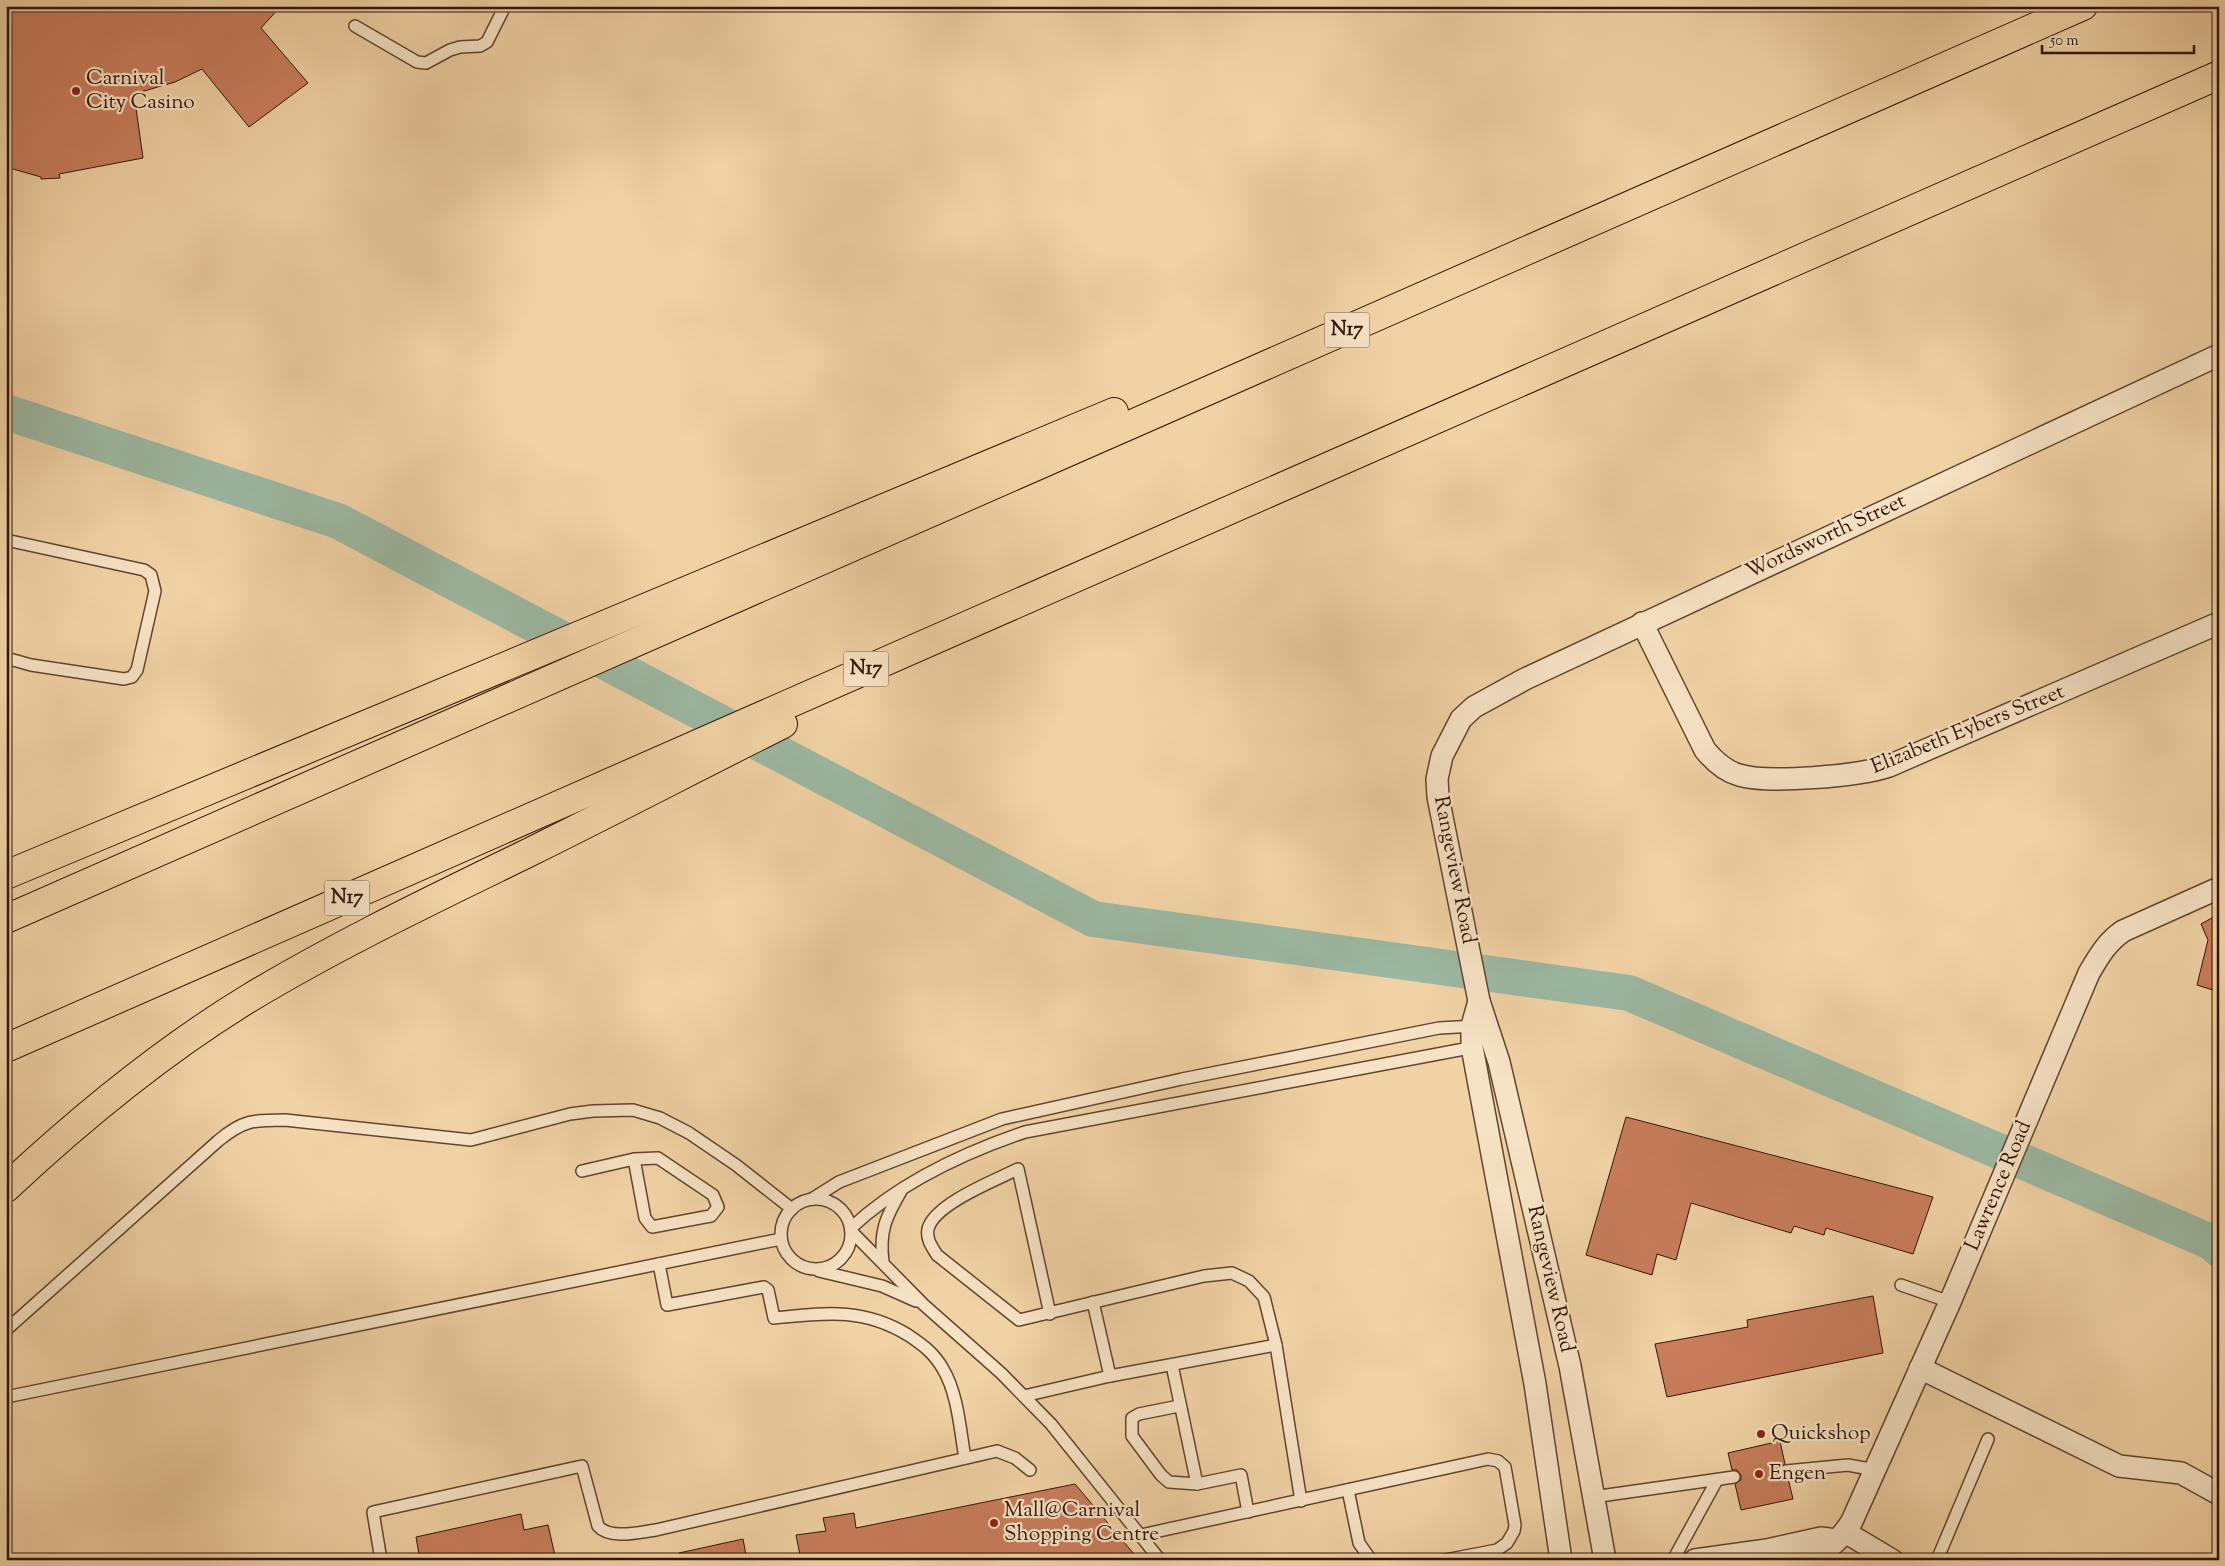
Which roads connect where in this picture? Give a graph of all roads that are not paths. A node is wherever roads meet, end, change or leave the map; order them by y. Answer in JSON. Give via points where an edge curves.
{"nodes":[{"id":1,"x":505,"y":6,"type":"edge"},
{"id":2,"x":2082,"y":6,"type":"edge"},
{"id":3,"x":354,"y":26,"type":"dead end"},
{"id":4,"x":2219,"y":75,"type":"edge"},
{"id":5,"x":1812,"y":126,"type":"junction"},
{"id":6,"x":2219,"y":355,"type":"edge"},
{"id":7,"x":6,"y":540,"type":"edge"},
{"id":8,"x":1642,"y":623,"type":"junction"},
{"id":9,"x":2219,"y":623,"type":"edge"},
{"id":10,"x":6,"y":658,"type":"edge"},
{"id":11,"x":762,"y":724,"type":"junction"},
{"id":12,"x":1449,"y":740,"type":"joint"},
{"id":13,"x":191,"y":797,"type":"junction"},
{"id":14,"x":6,"y":865,"type":"edge"},
{"id":15,"x":6,"y":875,"type":"edge"},
{"id":16,"x":2219,"y":888,"type":"edge"},
{"id":17,"x":6,"y":918,"type":"edge"},
{"id":18,"x":1480,"y":1025,"type":"junction"},
{"id":19,"x":1495,"y":1046,"type":"junction"},
{"id":20,"x":1472,"y":1047,"type":"junction"},
{"id":21,"x":6,"y":1048,"type":"edge"},
{"id":22,"x":634,"y":1159,"type":"junction"},
{"id":23,"x":582,"y":1170,"type":"dead end"},
{"id":24,"x":6,"y":1188,"type":"edge"},
{"id":25,"x":902,"y":1189,"type":"junction"},
{"id":26,"x":812,"y":1199,"type":"junction"},
{"id":27,"x":792,"y":1209,"type":"junction"},
{"id":28,"x":851,"y":1230,"type":"junction"},
{"id":29,"x":781,"y":1239,"type":"junction"},
{"id":30,"x":883,"y":1262,"type":"junction"},
{"id":31,"x":659,"y":1264,"type":"junction"},
{"id":32,"x":813,"y":1269,"type":"junction"},
{"id":33,"x":1901,"y":1285,"type":"dead end"},
{"id":34,"x":1093,"y":1302,"type":"junction"},
{"id":35,"x":1950,"y":1302,"type":"junction"},
{"id":36,"x":924,"y":1305,"type":"junction"},
{"id":37,"x":1050,"y":1314,"type":"junction"},
{"id":38,"x":6,"y":1330,"type":"edge"},
{"id":39,"x":1276,"y":1345,"type":"junction"},
{"id":40,"x":1172,"y":1365,"type":"junction"},
{"id":41,"x":1920,"y":1368,"type":"junction"},
{"id":42,"x":1110,"y":1376,"type":"junction"},
{"id":43,"x":1024,"y":1396,"type":"junction"},
{"id":44,"x":6,"y":1397,"type":"edge"},
{"id":45,"x":1178,"y":1406,"type":"junction"},
{"id":46,"x":1988,"y":1439,"type":"dead end"},
{"id":47,"x":966,"y":1458,"type":"junction"},
{"id":48,"x":1030,"y":1470,"type":"dead end"},
{"id":49,"x":1875,"y":1470,"type":"junction"},
{"id":50,"x":1786,"y":1471,"type":"dead end"},
{"id":51,"x":1734,"y":1477,"type":"dead end"},
{"id":52,"x":1717,"y":1480,"type":"junction"},
{"id":53,"x":1197,"y":1484,"type":"junction"},
{"id":54,"x":1348,"y":1490,"type":"junction"},
{"id":55,"x":2219,"y":1494,"type":"edge"},
{"id":56,"x":1593,"y":1497,"type":"junction"},
{"id":57,"x":1300,"y":1501,"type":"junction"},
{"id":58,"x":1248,"y":1512,"type":"junction"},
{"id":59,"x":1141,"y":1535,"type":"junction"},
{"id":60,"x":1840,"y":1536,"type":"junction"},
{"id":61,"x":1365,"y":1558,"type":"edge"},
{"id":62,"x":381,"y":1560,"type":"edge"},
{"id":63,"x":1160,"y":1560,"type":"edge"},
{"id":64,"x":1445,"y":1560,"type":"edge"},
{"id":65,"x":1561,"y":1560,"type":"edge"},
{"id":66,"x":1604,"y":1560,"type":"edge"},
{"id":67,"x":1673,"y":1560,"type":"edge"},
{"id":68,"x":1695,"y":1560,"type":"edge"},
{"id":69,"x":1801,"y":1560,"type":"edge"},
{"id":70,"x":1892,"y":1560,"type":"edge"},
{"id":71,"x":1937,"y":1560,"type":"edge"}],
"edges":[{"from":1,"to":3,"type":"lane","via":[[487,42],[450,50],[426,63],[417,62]]},
{"from":2,"to":5,"type":"highway","number":"N17"},
{"from":4,"to":11,"type":"highway","number":"N17","via":[[981,618]]},
{"from":5,"to":13,"type":"highway","via":[[1752,146]]},
{"from":5,"to":17,"type":"highway","number":"N17"},
{"from":6,"to":8,"type":"street","name":"Wordsworth Street"},
{"from":7,"to":10,"type":"lane","via":[[144,570],[151,575],[155,591],[137,670],[132,677],[115,678]]},
{"from":8,"to":9,"type":"street","name":"Elizabeth Eybers Street","via":[[1705,750],[1732,772],[1765,778],[1850,775],[1888,766]]},
{"from":8,"to":12,"type":"street","name":"Wordsworth Street","via":[[1480,703],[1461,718]]},
{"from":11,"to":21,"type":"highway","number":"N17","via":[[688,748]]},
{"from":11,"to":24,"type":"highway","via":[[718,758],[422,905],[251,997],[104,1100]]},
{"from":12,"to":18,"type":"street","name":"Rangeview Road","via":[[1439,768],[1438,797],[1479,1001]]},
{"from":13,"to":14,"type":"highway"},
{"from":13,"to":15,"type":"highway"},
{"from":16,"to":35,"type":"street","name":"Lawrence Road","via":[[2130,927],[2109,943],[2089,972]]},
{"from":18,"to":19,"type":"street","name":"Rangeview Road"},
{"from":18,"to":20,"type":"street","name":"Rangeview Road"},
{"from":18,"to":26,"type":"lane","via":[[1432,1029],[1182,1079],[1002,1120],[839,1182]]},
{"from":19,"to":20,"type":"lane"},
{"from":19,"to":56,"type":"street","name":"Rangeview Road","via":[[1570,1366]]},
{"from":20,"to":25,"type":"lane","via":[[1026,1132],[990,1144]]},
{"from":20,"to":65,"type":"street","name":"Rangeview Road","via":[[1534,1384]]},
{"from":22,"to":22,"type":"lane","via":[[660,1159],[713,1195],[718,1206],[710,1216],[652,1227],[645,1218]]},
{"from":22,"to":23,"type":"lane"},
{"from":25,"to":28,"type":"lane"},
{"from":25,"to":30,"type":"lane","via":[[886,1218],[880,1240]]},
{"from":26,"to":27,"type":"lane"},
{"from":26,"to":28,"type":"lane","via":[[833,1203],[848,1218]]},
{"from":27,"to":29,"type":"lane","via":[[785,1218]]},
{"from":27,"to":38,"type":"lane","via":[[690,1133],[660,1118],[633,1110],[570,1114],[470,1140],[285,1120],[255,1120],[237,1126],[218,1141]]},
{"from":28,"to":30,"type":"lane"},
{"from":28,"to":32,"type":"lane","via":[[849,1249],[844,1256],[830,1267]]},
{"from":29,"to":31,"type":"lane"},
{"from":29,"to":32,"type":"lane","via":[[792,1260]]},
{"from":30,"to":36,"type":"lane"},
{"from":31,"to":44,"type":"lane"},
{"from":31,"to":47,"type":"lane","via":[[667,1304],[764,1287],[768,1290],[774,1318],[830,1312],[855,1314],[889,1323],[905,1333],[928,1348],[944,1370],[955,1402]]},
{"from":32,"to":36,"type":"lane","via":[[882,1286]]},
{"from":33,"to":35,"type":"lane"},
{"from":34,"to":37,"type":"lane"},
{"from":34,"to":39,"type":"lane","via":[[1204,1276],[1232,1273],[1254,1284],[1264,1298]]},
{"from":34,"to":42,"type":"lane"},
{"from":35,"to":41,"type":"street","name":"Lawrence Road"},
{"from":36,"to":43,"type":"lane"},
{"from":37,"to":37,"type":"lane","via":[[1018,1169],[977,1188],[933,1219],[928,1230],[929,1243],[937,1254],[1019,1320]]},
{"from":39,"to":40,"type":"lane"},
{"from":39,"to":57,"type":"lane"},
{"from":40,"to":42,"type":"lane"},
{"from":40,"to":45,"type":"lane"},
{"from":41,"to":49,"type":"street","name":"Lawrence Road"},
{"from":41,"to":55,"type":"street","via":[[2113,1463],[2135,1469],[2181,1473]]},
{"from":42,"to":43,"type":"lane"},
{"from":43,"to":59,"type":"lane","via":[[1051,1424]]},
{"from":45,"to":53,"type":"lane"},
{"from":45,"to":53,"type":"lane","via":[[1132,1418],[1132,1436],[1165,1479],[1172,1483]]},
{"from":46,"to":71,"type":"lane"},
{"from":47,"to":48,"type":"lane","via":[[997,1451],[1015,1458]]},
{"from":47,"to":62,"type":"lane","via":[[656,1530],[614,1534],[598,1526],[582,1466],[373,1512]]},
{"from":49,"to":50,"type":"lane","via":[[1848,1465]]},
{"from":49,"to":60,"type":"street","name":"Lawrence Road"},
{"from":51,"to":52,"type":"lane"},
{"from":52,"to":56,"type":"lane"},
{"from":52,"to":67,"type":"lane"},
{"from":53,"to":58,"type":"lane","via":[[1241,1475]]},
{"from":54,"to":57,"type":"lane"},
{"from":54,"to":61,"type":"lane"},
{"from":54,"to":64,"type":"lane","via":[[1488,1459],[1502,1463],[1515,1525],[1512,1536],[1497,1550]]},
{"from":56,"to":66,"type":"street","name":"Rangeview Road"},
{"from":57,"to":58,"type":"lane"},
{"from":58,"to":59,"type":"lane"},
{"from":59,"to":63,"type":"lane"},
{"from":60,"to":68,"type":"street"},
{"from":60,"to":69,"type":"street","name":"Lawrence Road","via":[[1824,1552]]},
{"from":60,"to":70,"type":"street"}]}
